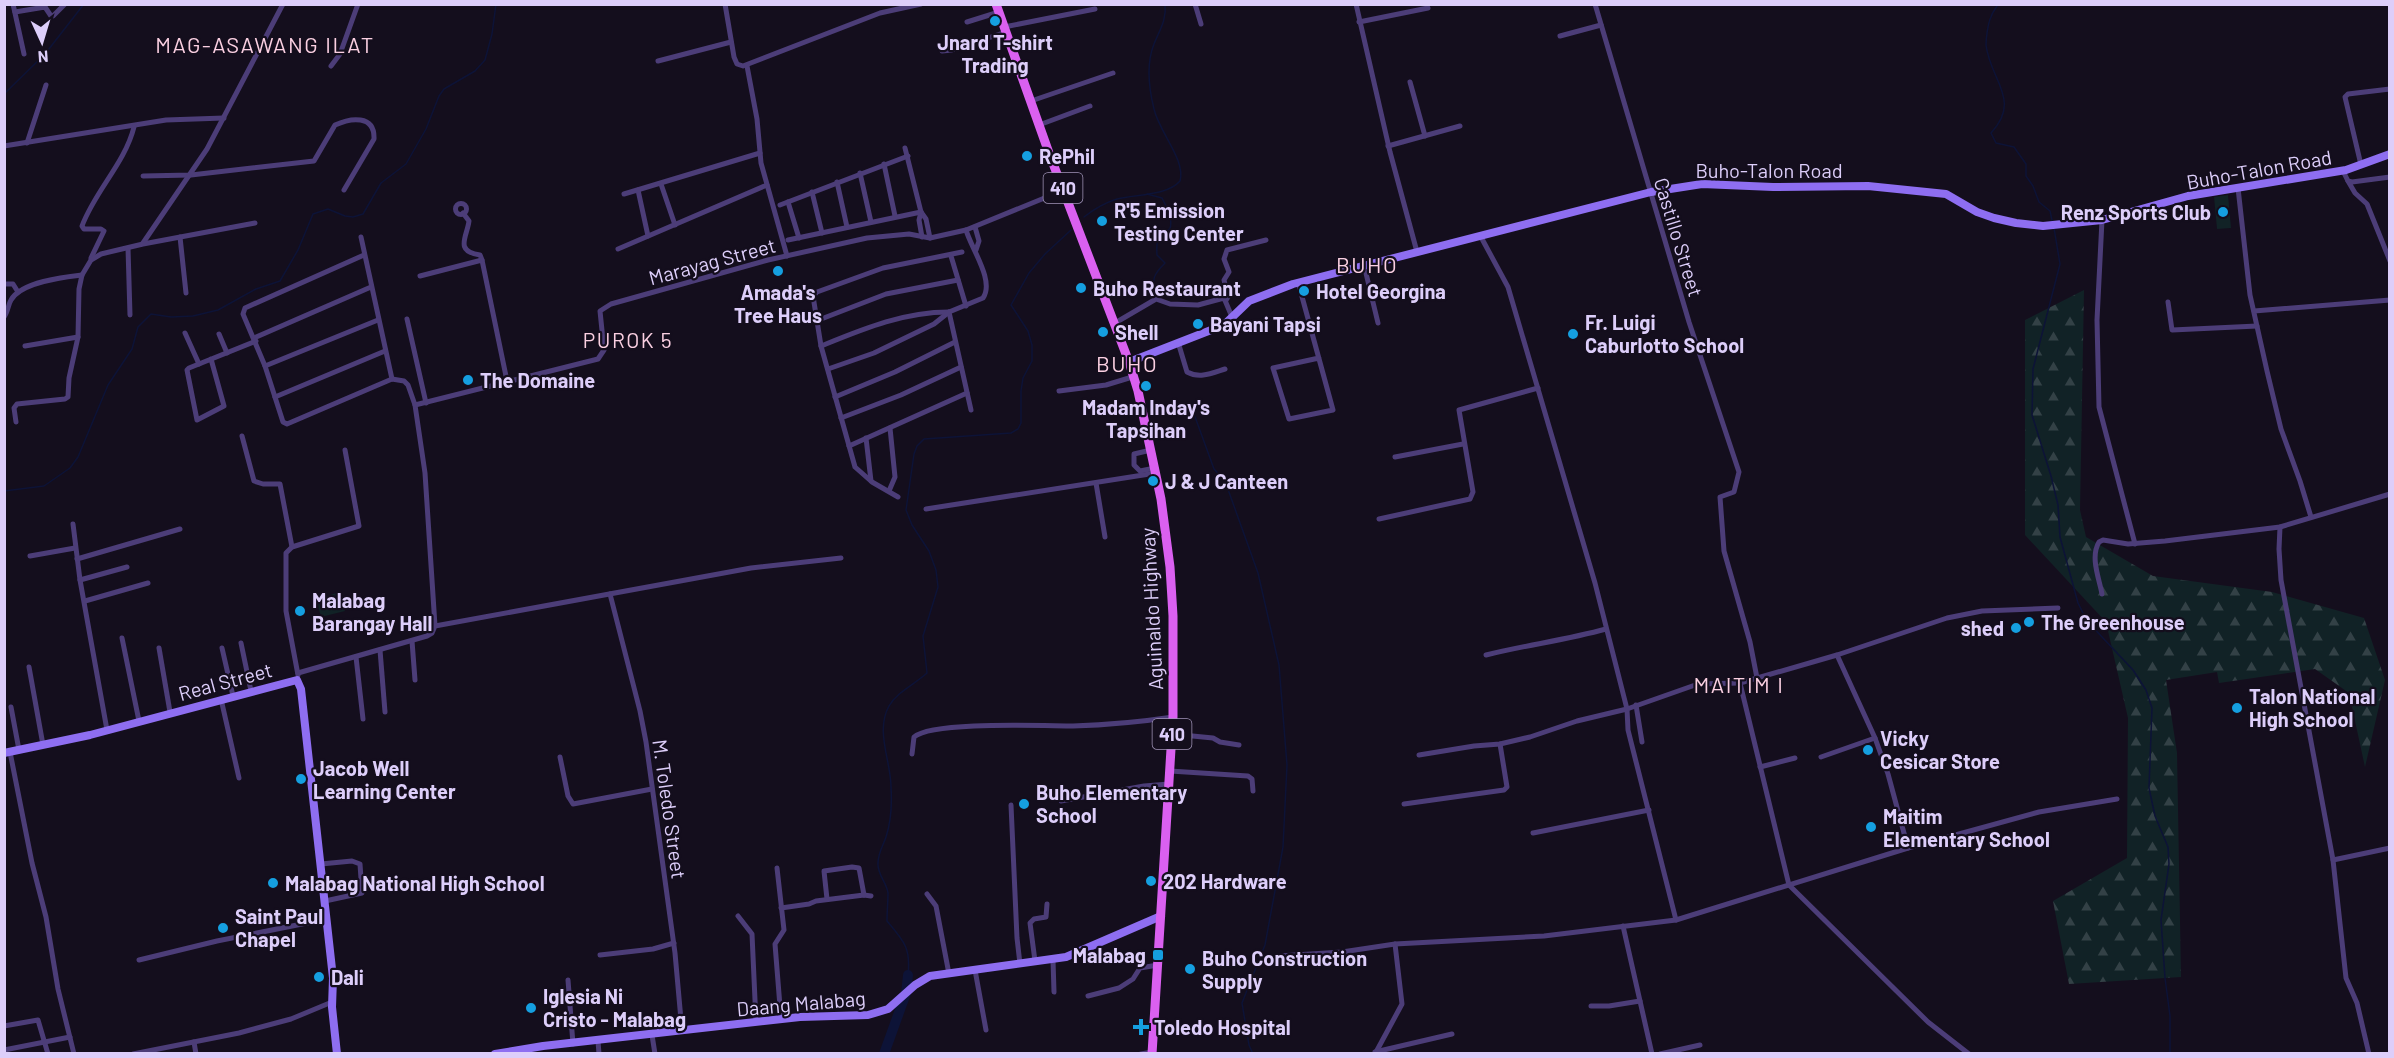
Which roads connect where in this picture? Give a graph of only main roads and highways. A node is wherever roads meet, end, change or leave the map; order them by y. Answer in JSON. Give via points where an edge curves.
{"nodes":[{"id":1,"x":997,"y":8,"type":"edge"},
{"id":2,"x":1098,"y":283,"type":"junction"},
{"id":3,"x":1143,"y":417,"type":"junction"},
{"id":4,"x":1152,"y":1053,"type":"edge"}],
"edges":[{"from":1,"to":2,"type":"main road","name":"Aguinaldo Highway","number":"410"},
{"from":2,"to":3,"type":"main road","name":"Aguinaldo Highway","number":"410"},
{"from":2,"to":3,"type":"main road","name":"Aguinaldo Highway","number":"410","via":[[1129,362]]},
{"from":3,"to":4,"type":"main road","name":"Aguinaldo Highway","number":"410","via":[[1156,471],[1170,567],[1174,666]]}]}
